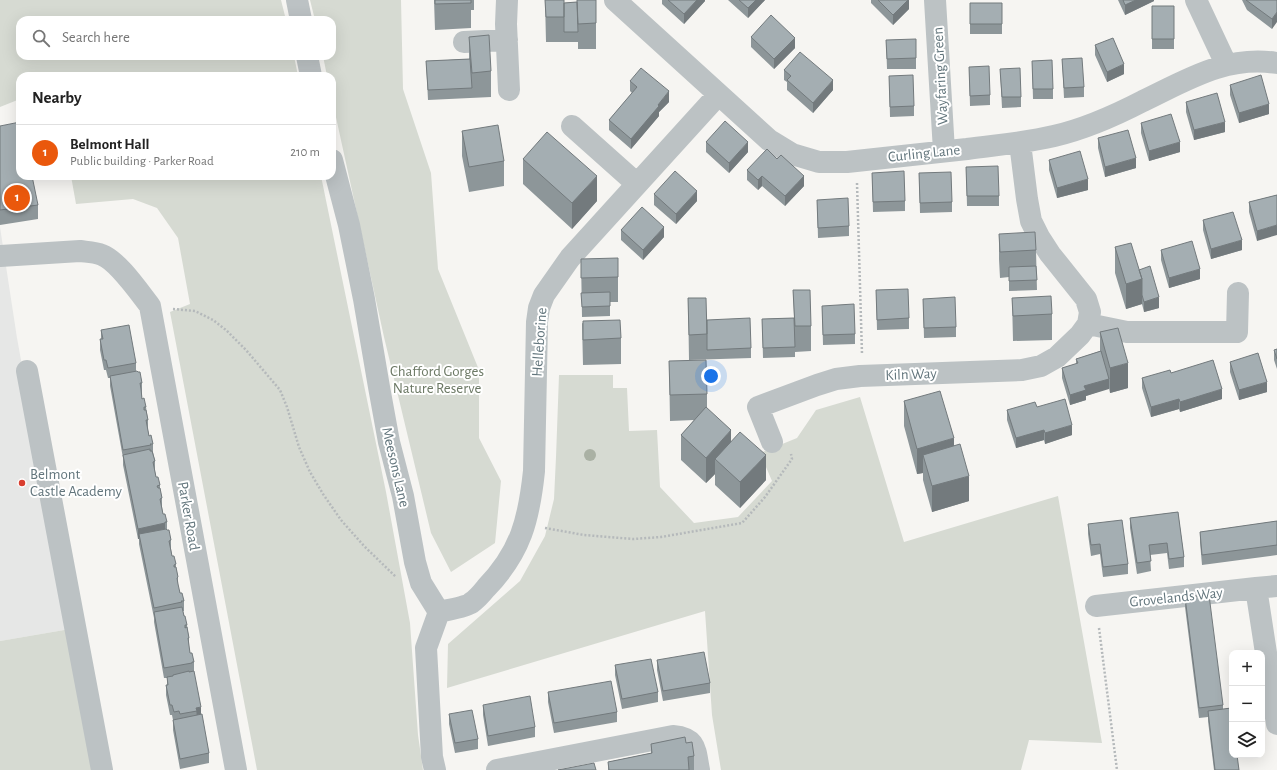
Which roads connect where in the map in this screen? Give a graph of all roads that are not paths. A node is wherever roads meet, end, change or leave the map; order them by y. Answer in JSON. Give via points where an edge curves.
{"nodes":[{"id":1,"x":297,"y":0,"type":"edge"},
{"id":2,"x":507,"y":0,"type":"edge"},
{"id":3,"x":615,"y":0,"type":"edge"},
{"id":4,"x":936,"y":0,"type":"edge"},
{"id":5,"x":1196,"y":0,"type":"edge"},
{"id":6,"x":300,"y":16,"type":"edge"},
{"id":7,"x":507,"y":40,"type":"junction"},
{"id":8,"x":464,"y":42,"type":"dead end"},
{"id":9,"x":308,"y":60,"type":"edge"},
{"id":10,"x":1277,"y":63,"type":"edge"},
{"id":11,"x":1226,"y":64,"type":"junction"},
{"id":12,"x":311,"y":72,"type":"edge"},
{"id":13,"x":509,"y":90,"type":"dead end"},
{"id":14,"x":718,"y":95,"type":"junction"},
{"id":15,"x":572,"y":126,"type":"dead end"},
{"id":16,"x":1020,"y":143,"type":"junction"},
{"id":17,"x":944,"y":151,"type":"junction"},
{"id":18,"x":336,"y":176,"type":"edge"},
{"id":19,"x":637,"y":184,"type":"junction"},
{"id":20,"x":0,"y":256,"type":"edge"},
{"id":21,"x":1238,"y":293,"type":"dead end"},
{"id":22,"x":1088,"y":324,"type":"junction"},
{"id":23,"x":27,"y":371,"type":"dead end"},
{"id":24,"x":781,"y":447,"type":"road end"},
{"id":25,"x":1267,"y":587,"type":"edge"},
{"id":26,"x":1096,"y":606,"type":"road end"},
{"id":27,"x":439,"y":612,"type":"junction"},
{"id":28,"x":1277,"y":724,"type":"edge"},
{"id":29,"x":102,"y":770,"type":"edge"},
{"id":30,"x":236,"y":770,"type":"edge"},
{"id":31,"x":434,"y":770,"type":"edge"},
{"id":32,"x":497,"y":770,"type":"edge"},
{"id":33,"x":699,"y":770,"type":"edge"}],
"edges":[{"from":1,"to":6,"type":"street"},
{"from":2,"to":7,"type":"street"},
{"from":3,"to":14,"type":"street","name":"Curling Lane"},
{"from":4,"to":17,"type":"street","name":"Wayfaring Green"},
{"from":5,"to":11,"type":"street"},
{"from":7,"to":8,"type":"street"},
{"from":7,"to":13,"type":"street"},
{"from":9,"to":12,"type":"street"},
{"from":10,"to":11,"type":"street","name":"Curling Lane","via":[[1259,60]]},
{"from":11,"to":16,"type":"street","name":"Curling Lane","via":[[1086,127]]},
{"from":14,"to":17,"type":"street","name":"Curling Lane","via":[[769,140],[792,154],[819,162],[847,162]]},
{"from":14,"to":19,"type":"street","name":"Helleborine"},
{"from":15,"to":19,"type":"street"},
{"from":16,"to":17,"type":"street","name":"Curling Lane"},
{"from":16,"to":22,"type":"street","via":[[1031,221],[1050,254],[1086,299],[1090,312]]},
{"from":18,"to":27,"type":"street","name":"Meesons Lane","via":[[364,299],[389,442],[403,496],[415,562],[421,583]]},
{"from":19,"to":27,"type":"street","name":"Helleborine","via":[[570,258],[544,295],[539,308],[534,471],[532,495],[520,539],[510,559],[471,604]]},
{"from":20,"to":30,"type":"street","name":"Parker Road","via":[[80,251],[103,255],[112,260],[150,306]]},
{"from":21,"to":22,"type":"street","via":[[1237,332],[1126,332]]},
{"from":22,"to":24,"type":"street","name":"Kiln Way","via":[[1076,340],[1057,357],[1041,366],[1022,370],[836,379],[758,407]]},
{"from":23,"to":29,"type":"street"},
{"from":25,"to":26,"type":"street","name":"Grovelands Way"},
{"from":25,"to":28,"type":"street","name":"Grovelands Way"},
{"from":27,"to":31,"type":"street","via":[[426,648]]},
{"from":32,"to":33,"type":"street","via":[[673,736],[683,737],[694,747]]}]}
